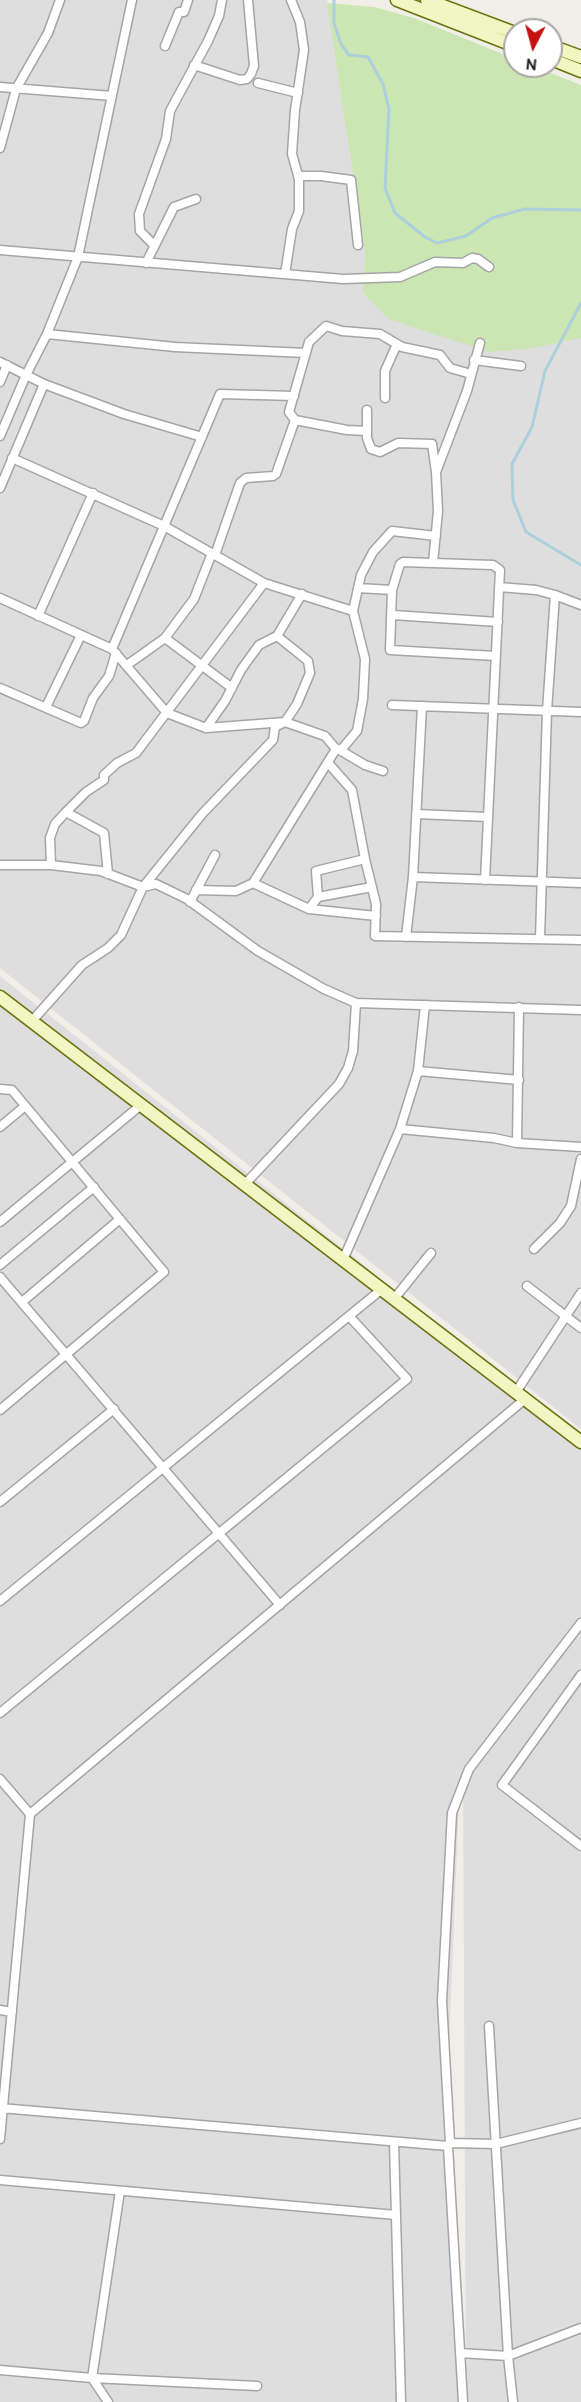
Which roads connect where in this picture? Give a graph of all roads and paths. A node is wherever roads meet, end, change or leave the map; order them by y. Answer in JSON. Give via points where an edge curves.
{"nodes":[{"id":1,"x":60,"y":0,"type":"edge"},
{"id":2,"x":132,"y":0,"type":"edge"},
{"id":3,"x":188,"y":0,"type":"edge"},
{"id":4,"x":222,"y":0,"type":"edge"},
{"id":5,"x":248,"y":0,"type":"edge"},
{"id":6,"x":291,"y":0,"type":"edge"},
{"id":7,"x":397,"y":0,"type":"edge"},
{"id":8,"x":427,"y":0,"type":"edge"},
{"id":9,"x":503,"y":28,"type":"edge"},
{"id":10,"x":503,"y":41,"type":"edge"},
{"id":11,"x":165,"y":46,"type":"dead end"},
{"id":12,"x":563,"y":50,"type":"edge"},
{"id":13,"x":581,"y":57,"type":"edge"},
{"id":14,"x":563,"y":64,"type":"edge"},
{"id":15,"x":194,"y":65,"type":"junction"},
{"id":16,"x":581,"y":71,"type":"edge"},
{"id":17,"x":258,"y":84,"type":"dead end"},
{"id":18,"x":0,"y":87,"type":"edge"},
{"id":19,"x":16,"y":89,"type":"junction"},
{"id":20,"x":298,"y":93,"type":"junction"},
{"id":21,"x":112,"y":96,"type":"junction"},
{"id":22,"x":4,"y":115,"type":"edge"},
{"id":23,"x":0,"y":148,"type":"edge"},
{"id":24,"x":298,"y":176,"type":"junction"},
{"id":25,"x":196,"y":199,"type":"dead end"},
{"id":26,"x":153,"y":244,"type":"junction"},
{"id":27,"x":358,"y":245,"type":"dead end"},
{"id":28,"x":0,"y":249,"type":"edge"},
{"id":29,"x":78,"y":257,"type":"junction"},
{"id":30,"x":146,"y":263,"type":"junction"},
{"id":31,"x":489,"y":267,"type":"dead end"},
{"id":32,"x":285,"y":274,"type":"junction"},
{"id":33,"x":47,"y":334,"type":"junction"},
{"id":34,"x":391,"y":340,"type":"junction"},
{"id":35,"x":480,"y":343,"type":"dead end"},
{"id":36,"x":306,"y":353,"type":"junction"},
{"id":37,"x":474,"y":360,"type":"junction"},
{"id":38,"x":4,"y":364,"type":"edge"},
{"id":39,"x":521,"y":366,"type":"dead end"},
{"id":40,"x":471,"y":374,"type":"junction"},
{"id":41,"x":26,"y":375,"type":"junction"},
{"id":42,"x":0,"y":382,"type":"edge"},
{"id":43,"x":44,"y":384,"type":"junction"},
{"id":44,"x":294,"y":396,"type":"junction"},
{"id":45,"x":385,"y":398,"type":"dead end"},
{"id":46,"x":367,"y":410,"type":"dead end"},
{"id":47,"x":295,"y":420,"type":"junction"},
{"id":48,"x":367,"y":431,"type":"junction"},
{"id":49,"x":0,"y":436,"type":"edge"},
{"id":50,"x":202,"y":437,"type":"junction"},
{"id":51,"x":12,"y":458,"type":"junction"},
{"id":52,"x":436,"y":475,"type":"junction"},
{"id":53,"x":0,"y":488,"type":"edge"},
{"id":54,"x":93,"y":493,"type":"junction"},
{"id":55,"x":164,"y":526,"type":"junction"},
{"id":56,"x":436,"y":536,"type":"junction"},
{"id":57,"x":213,"y":554,"type":"junction"},
{"id":58,"x":433,"y":563,"type":"junction"},
{"id":59,"x":258,"y":579,"type":"junction"},
{"id":60,"x":499,"y":587,"type":"junction"},
{"id":61,"x":358,"y":588,"type":"junction"},
{"id":62,"x":392,"y":590,"type":"junction"},
{"id":63,"x":302,"y":594,"type":"junction"},
{"id":64,"x":555,"y":595,"type":"junction"},
{"id":65,"x":0,"y":598,"type":"edge"},
{"id":66,"x":581,"y":605,"type":"edge"},
{"id":67,"x":353,"y":611,"type":"junction"},
{"id":68,"x":393,"y":615,"type":"junction"},
{"id":69,"x":38,"y":616,"type":"junction"},
{"id":70,"x":498,"y":622,"type":"junction"},
{"id":71,"x":81,"y":635,"type":"junction"},
{"id":72,"x":277,"y":636,"type":"junction"},
{"id":73,"x":165,"y":638,"type":"junction"},
{"id":74,"x":114,"y":651,"type":"junction"},
{"id":75,"x":496,"y":657,"type":"junction"},
{"id":76,"x":197,"y":663,"type":"junction"},
{"id":77,"x":127,"y":665,"type":"junction"},
{"id":78,"x":0,"y":688,"type":"edge"},
{"id":79,"x":232,"y":688,"type":"junction"},
{"id":80,"x":392,"y":705,"type":"dead end"},
{"id":81,"x":422,"y":706,"type":"junction"},
{"id":82,"x":46,"y":707,"type":"junction"},
{"id":83,"x":494,"y":709,"type":"junction"},
{"id":84,"x":547,"y":711,"type":"junction"},
{"id":85,"x":581,"y":712,"type":"edge"},
{"id":86,"x":167,"y":713,"type":"junction"},
{"id":87,"x":285,"y":722,"type":"junction"},
{"id":88,"x":206,"y":728,"type":"junction"},
{"id":89,"x":339,"y":749,"type":"junction"},
{"id":90,"x":329,"y":764,"type":"junction"},
{"id":91,"x":383,"y":771,"type":"dead end"},
{"id":92,"x":66,"y":812,"type":"junction"},
{"id":93,"x":416,"y":814,"type":"junction"},
{"id":94,"x":488,"y":817,"type":"junction"},
{"id":95,"x":215,"y":855,"type":"dead end"},
{"id":96,"x":365,"y":860,"type":"junction"},
{"id":97,"x":0,"y":865,"type":"edge"},
{"id":98,"x":51,"y":865,"type":"junction"},
{"id":99,"x":108,"y":874,"type":"junction"},
{"id":100,"x":413,"y":877,"type":"junction"},
{"id":101,"x":485,"y":880,"type":"junction"},
{"id":102,"x":543,"y":882,"type":"junction"},
{"id":103,"x":253,"y":883,"type":"junction"},
{"id":104,"x":581,"y":884,"type":"edge"},
{"id":105,"x":143,"y":887,"type":"junction"},
{"id":106,"x":372,"y":887,"type":"junction"},
{"id":107,"x":196,"y":890,"type":"junction"},
{"id":108,"x":318,"y":897,"type":"junction"},
{"id":109,"x":190,"y":902,"type":"junction"},
{"id":110,"x":309,"y":909,"type":"junction"},
{"id":111,"x":376,"y":916,"type":"junction"},
{"id":112,"x":406,"y":937,"type":"junction"},
{"id":113,"x":540,"y":938,"type":"junction"},
{"id":114,"x":581,"y":940,"type":"edge"},
{"id":115,"x":0,"y":997,"type":"edge"},
{"id":116,"x":356,"y":1003,"type":"junction"},
{"id":117,"x":425,"y":1005,"type":"junction"},
{"id":118,"x":519,"y":1007,"type":"junction"},
{"id":119,"x":581,"y":1010,"type":"edge"},
{"id":120,"x":32,"y":1021,"type":"junction"},
{"id":121,"x":418,"y":1071,"type":"junction"},
{"id":122,"x":519,"y":1080,"type":"junction"},
{"id":123,"x":0,"y":1089,"type":"edge"},
{"id":124,"x":141,"y":1105,"type":"junction"},
{"id":125,"x":24,"y":1107,"type":"junction"},
{"id":126,"x":0,"y":1127,"type":"edge"},
{"id":127,"x":400,"y":1129,"type":"junction"},
{"id":128,"x":517,"y":1143,"type":"junction"},
{"id":129,"x":581,"y":1147,"type":"edge"},
{"id":130,"x":581,"y":1159,"type":"edge"},
{"id":131,"x":73,"y":1162,"type":"junction"},
{"id":132,"x":244,"y":1184,"type":"junction"},
{"id":133,"x":94,"y":1187,"type":"junction"},
{"id":134,"x":120,"y":1219,"type":"junction"},
{"id":135,"x":0,"y":1222,"type":"edge"},
{"id":136,"x":534,"y":1249,"type":"dead end"},
{"id":137,"x":431,"y":1254,"type":"dead end"},
{"id":138,"x":343,"y":1260,"type":"junction"},
{"id":139,"x":0,"y":1266,"type":"edge"},
{"id":140,"x":0,"y":1277,"type":"edge"},
{"id":141,"x":527,"y":1286,"type":"dead end"},
{"id":142,"x":382,"y":1289,"type":"junction"},
{"id":143,"x":581,"y":1293,"type":"edge"},
{"id":144,"x":394,"y":1299,"type":"junction"},
{"id":145,"x":22,"y":1302,"type":"junction"},
{"id":146,"x":349,"y":1316,"type":"junction"},
{"id":147,"x":564,"y":1316,"type":"junction"},
{"id":148,"x":581,"y":1328,"type":"edge"},
{"id":149,"x":68,"y":1355,"type":"junction"},
{"id":150,"x":520,"y":1396,"type":"junction"},
{"id":151,"x":114,"y":1409,"type":"junction"},
{"id":152,"x":0,"y":1410,"type":"edge"},
{"id":153,"x":581,"y":1442,"type":"edge"},
{"id":154,"x":164,"y":1467,"type":"junction"},
{"id":155,"x":0,"y":1502,"type":"edge"},
{"id":156,"x":220,"y":1532,"type":"junction"},
{"id":157,"x":0,"y":1600,"type":"edge"},
{"id":158,"x":280,"y":1605,"type":"junction"},
{"id":159,"x":581,"y":1623,"type":"edge"},
{"id":160,"x":581,"y":1675,"type":"edge"},
{"id":161,"x":0,"y":1713,"type":"edge"},
{"id":162,"x":0,"y":1779,"type":"edge"},
{"id":163,"x":30,"y":1815,"type":"junction"},
{"id":164,"x":581,"y":1845,"type":"edge"},
{"id":165,"x":0,"y":2010,"type":"edge"},
{"id":166,"x":12,"y":2012,"type":"junction"},
{"id":167,"x":489,"y":2026,"type":"dead end"},
{"id":168,"x":1,"y":2108,"type":"edge"},
{"id":169,"x":581,"y":2123,"type":"edge"},
{"id":170,"x":0,"y":2139,"type":"edge"},
{"id":171,"x":394,"y":2142,"type":"junction"},
{"id":172,"x":496,"y":2144,"type":"junction"},
{"id":173,"x":449,"y":2145,"type":"junction"},
{"id":174,"x":0,"y":2180,"type":"edge"},
{"id":175,"x":120,"y":2191,"type":"junction"},
{"id":176,"x":396,"y":2215,"type":"junction"},
{"id":177,"x":581,"y":2328,"type":"edge"},
{"id":178,"x":460,"y":2353,"type":"junction"},
{"id":179,"x":508,"y":2356,"type":"junction"},
{"id":180,"x":0,"y":2370,"type":"edge"},
{"id":181,"x":92,"y":2378,"type":"junction"},
{"id":182,"x":257,"y":2386,"type":"dead end"},
{"id":183,"x":108,"y":2402,"type":"edge"},
{"id":184,"x":401,"y":2402,"type":"edge"},
{"id":185,"x":463,"y":2402,"type":"edge"},
{"id":186,"x":513,"y":2402,"type":"edge"}],
"edges":[{"from":1,"to":19,"type":"street","via":[[48,33]]},
{"from":2,"to":21,"type":"street"},
{"from":3,"to":11,"type":"street"},
{"from":4,"to":15,"type":"street","via":[[219,16]]},
{"from":5,"to":15,"type":"street","via":[[254,66],[247,79]]},
{"from":6,"to":20,"type":"street","via":[[300,22],[304,51]]},
{"from":7,"to":10,"type":"street"},
{"from":8,"to":9,"type":"street"},
{"from":12,"to":13,"type":"street"},
{"from":14,"to":16,"type":"street"},
{"from":15,"to":26,"type":"street","via":[[170,111],[166,139],[139,214],[140,231]]},
{"from":17,"to":20,"type":"street"},
{"from":18,"to":19,"type":"street"},
{"from":19,"to":21,"type":"street"},
{"from":19,"to":22,"type":"street"},
{"from":20,"to":24,"type":"street","via":[[292,154]]},
{"from":21,"to":29,"type":"street"},
{"from":22,"to":23,"type":"street"},
{"from":24,"to":27,"type":"street","via":[[351,180]]},
{"from":24,"to":32,"type":"street","via":[[299,211]]},
{"from":25,"to":26,"type":"street","via":[[174,207]]},
{"from":26,"to":30,"type":"street"},
{"from":28,"to":29,"type":"street"},
{"from":29,"to":30,"type":"street"},
{"from":29,"to":33,"type":"street"},
{"from":30,"to":32,"type":"street"},
{"from":31,"to":32,"type":"street","via":[[476,258],[435,262],[411,274],[388,279]]},
{"from":33,"to":36,"type":"street","via":[[175,347]]},
{"from":33,"to":41,"type":"street"},
{"from":34,"to":36,"type":"street","via":[[375,333],[326,326],[309,342]]},
{"from":34,"to":40,"type":"street","via":[[407,349],[440,355],[450,368]]},
{"from":34,"to":45,"type":"street"},
{"from":35,"to":37,"type":"street"},
{"from":36,"to":44,"type":"street"},
{"from":37,"to":39,"type":"street"},
{"from":37,"to":40,"type":"street"},
{"from":38,"to":41,"type":"street"},
{"from":38,"to":42,"type":"street"},
{"from":40,"to":52,"type":"street"},
{"from":41,"to":43,"type":"street"},
{"from":41,"to":49,"type":"street"},
{"from":43,"to":50,"type":"street","via":[[123,414]]},
{"from":43,"to":51,"type":"street"},
{"from":44,"to":47,"type":"street","via":[[289,412]]},
{"from":44,"to":50,"type":"street","via":[[220,394]]},
{"from":46,"to":48,"type":"street"},
{"from":47,"to":48,"type":"street"},
{"from":47,"to":57,"type":"street","via":[[276,474],[246,478],[240,483]]},
{"from":48,"to":52,"type":"street","via":[[371,449],[380,452],[398,443],[432,444]]},
{"from":50,"to":55,"type":"street"},
{"from":51,"to":53,"type":"street"},
{"from":51,"to":54,"type":"street"},
{"from":52,"to":56,"type":"street"},
{"from":54,"to":55,"type":"street"},
{"from":54,"to":69,"type":"street"},
{"from":55,"to":57,"type":"street"},
{"from":55,"to":74,"type":"street"},
{"from":56,"to":58,"type":"street"},
{"from":56,"to":61,"type":"street","via":[[392,531],[373,552]]},
{"from":57,"to":59,"type":"street"},
{"from":57,"to":73,"type":"street","via":[[194,599]]},
{"from":58,"to":60,"type":"street","via":[[492,565],[500,570]]},
{"from":58,"to":62,"type":"street","via":[[403,562]]},
{"from":59,"to":63,"type":"street"},
{"from":59,"to":76,"type":"street"},
{"from":60,"to":64,"type":"street"},
{"from":60,"to":70,"type":"street"},
{"from":61,"to":62,"type":"street"},
{"from":61,"to":67,"type":"street"},
{"from":62,"to":68,"type":"street"},
{"from":63,"to":67,"type":"street"},
{"from":63,"to":72,"type":"street"},
{"from":64,"to":66,"type":"street"},
{"from":64,"to":84,"type":"street"},
{"from":65,"to":69,"type":"street"},
{"from":67,"to":89,"type":"street","via":[[365,659],[363,699],[357,731]]},
{"from":68,"to":70,"type":"street"},
{"from":68,"to":75,"type":"street","via":[[390,650]]},
{"from":69,"to":71,"type":"street"},
{"from":70,"to":75,"type":"street"},
{"from":71,"to":74,"type":"street"},
{"from":71,"to":82,"type":"street"},
{"from":72,"to":79,"type":"street","via":[[259,645]]},
{"from":72,"to":87,"type":"street","via":[[308,661],[310,673]]},
{"from":73,"to":76,"type":"street"},
{"from":73,"to":77,"type":"street"},
{"from":74,"to":77,"type":"street"},
{"from":74,"to":82,"type":"street","via":[[109,676],[93,698],[84,721]]},
{"from":75,"to":83,"type":"street"},
{"from":76,"to":79,"type":"street"},
{"from":76,"to":86,"type":"street"},
{"from":77,"to":86,"type":"street"},
{"from":78,"to":82,"type":"street"},
{"from":79,"to":88,"type":"street"},
{"from":80,"to":81,"type":"street"},
{"from":81,"to":83,"type":"street"},
{"from":81,"to":93,"type":"street"},
{"from":83,"to":84,"type":"street"},
{"from":83,"to":94,"type":"street"},
{"from":84,"to":85,"type":"street"},
{"from":84,"to":102,"type":"street"},
{"from":86,"to":88,"type":"street"},
{"from":86,"to":92,"type":"street","via":[[136,753],[117,763],[104,775],[104,780]]},
{"from":87,"to":88,"type":"street"},
{"from":87,"to":89,"type":"street","via":[[322,734]]},
{"from":87,"to":105,"type":"street","via":[[275,727],[273,740],[202,814]]},
{"from":89,"to":90,"type":"street"},
{"from":89,"to":91,"type":"street"},
{"from":90,"to":96,"type":"street","via":[[352,790]]},
{"from":90,"to":103,"type":"street"},
{"from":92,"to":98,"type":"street","via":[[55,824],[50,838]]},
{"from":92,"to":99,"type":"street","via":[[104,833]]},
{"from":93,"to":94,"type":"street"},
{"from":93,"to":100,"type":"street"},
{"from":94,"to":101,"type":"street"},
{"from":95,"to":107,"type":"street"},
{"from":96,"to":106,"type":"street"},
{"from":96,"to":108,"type":"street","via":[[316,871]]},
{"from":97,"to":98,"type":"street"},
{"from":98,"to":99,"type":"street"},
{"from":99,"to":105,"type":"street"},
{"from":100,"to":101,"type":"street"},
{"from":100,"to":112,"type":"street"},
{"from":101,"to":102,"type":"street"},
{"from":102,"to":104,"type":"street"},
{"from":102,"to":113,"type":"street"},
{"from":103,"to":107,"type":"street","via":[[236,891]]},
{"from":103,"to":110,"type":"street"},
{"from":105,"to":109,"type":"street","via":[[156,884]]},
{"from":105,"to":120,"type":"street","via":[[121,935],[82,965]]},
{"from":106,"to":108,"type":"street"},
{"from":106,"to":111,"type":"street"},
{"from":107,"to":109,"type":"street"},
{"from":108,"to":110,"type":"street"},
{"from":109,"to":116,"type":"street","via":[[258,951]]},
{"from":110,"to":111,"type":"street"},
{"from":111,"to":112,"type":"street","via":[[375,936]]},
{"from":112,"to":113,"type":"street"},
{"from":113,"to":114,"type":"street"},
{"from":115,"to":120,"type":"street"},
{"from":116,"to":117,"type":"street"},
{"from":116,"to":132,"type":"street","via":[[353,1050],[339,1084]]},
{"from":117,"to":118,"type":"street"},
{"from":117,"to":121,"type":"street"},
{"from":118,"to":119,"type":"street"},
{"from":118,"to":122,"type":"street"},
{"from":120,"to":124,"type":"street"},
{"from":121,"to":122,"type":"street"},
{"from":121,"to":127,"type":"street"},
{"from":122,"to":128,"type":"street"},
{"from":123,"to":125,"type":"street","via":[[12,1090]]},
{"from":124,"to":131,"type":"street"},
{"from":124,"to":132,"type":"street"},
{"from":125,"to":126,"type":"street"},
{"from":125,"to":131,"type":"street"},
{"from":127,"to":128,"type":"street"},
{"from":127,"to":138,"type":"street"},
{"from":128,"to":129,"type":"street"},
{"from":130,"to":136,"type":"street","via":[[571,1206]]},
{"from":131,"to":133,"type":"street"},
{"from":131,"to":135,"type":"street"},
{"from":132,"to":138,"type":"street"},
{"from":133,"to":134,"type":"street"},
{"from":133,"to":139,"type":"street"},
{"from":134,"to":145,"type":"street"},
{"from":134,"to":149,"type":"street","via":[[164,1272]]},
{"from":137,"to":144,"type":"street"},
{"from":138,"to":142,"type":"street"},
{"from":140,"to":145,"type":"street"},
{"from":141,"to":147,"type":"street"},
{"from":142,"to":144,"type":"street"},
{"from":142,"to":146,"type":"street"},
{"from":143,"to":147,"type":"street"},
{"from":144,"to":150,"type":"street"},
{"from":145,"to":149,"type":"street"},
{"from":146,"to":154,"type":"street"},
{"from":146,"to":156,"type":"street","via":[[407,1379]]},
{"from":147,"to":148,"type":"street"},
{"from":147,"to":150,"type":"street"},
{"from":149,"to":151,"type":"street"},
{"from":149,"to":152,"type":"street"},
{"from":150,"to":153,"type":"street"},
{"from":150,"to":158,"type":"street"},
{"from":151,"to":154,"type":"street"},
{"from":151,"to":155,"type":"street"},
{"from":154,"to":156,"type":"street"},
{"from":154,"to":157,"type":"street"},
{"from":156,"to":158,"type":"street"},
{"from":156,"to":161,"type":"street"},
{"from":158,"to":163,"type":"street"},
{"from":159,"to":173,"type":"street","via":[[469,1769],[452,1813],[442,2001]]},
{"from":160,"to":164,"type":"street","via":[[502,1785]]},
{"from":162,"to":163,"type":"street"},
{"from":163,"to":166,"type":"street"},
{"from":165,"to":166,"type":"street"},
{"from":166,"to":168,"type":"street"},
{"from":167,"to":172,"type":"street"},
{"from":168,"to":170,"type":"street"},
{"from":168,"to":171,"type":"street"},
{"from":169,"to":172,"type":"street"},
{"from":171,"to":173,"type":"street"},
{"from":171,"to":176,"type":"street"},
{"from":172,"to":173,"type":"street"},
{"from":172,"to":179,"type":"street"},
{"from":173,"to":178,"type":"street"},
{"from":174,"to":175,"type":"street"},
{"from":175,"to":176,"type":"street"},
{"from":175,"to":181,"type":"street"},
{"from":176,"to":184,"type":"street"},
{"from":177,"to":179,"type":"street"},
{"from":178,"to":179,"type":"street"},
{"from":178,"to":185,"type":"street"},
{"from":179,"to":186,"type":"street"},
{"from":180,"to":181,"type":"street"},
{"from":181,"to":182,"type":"street"},
{"from":181,"to":183,"type":"street"}]}
